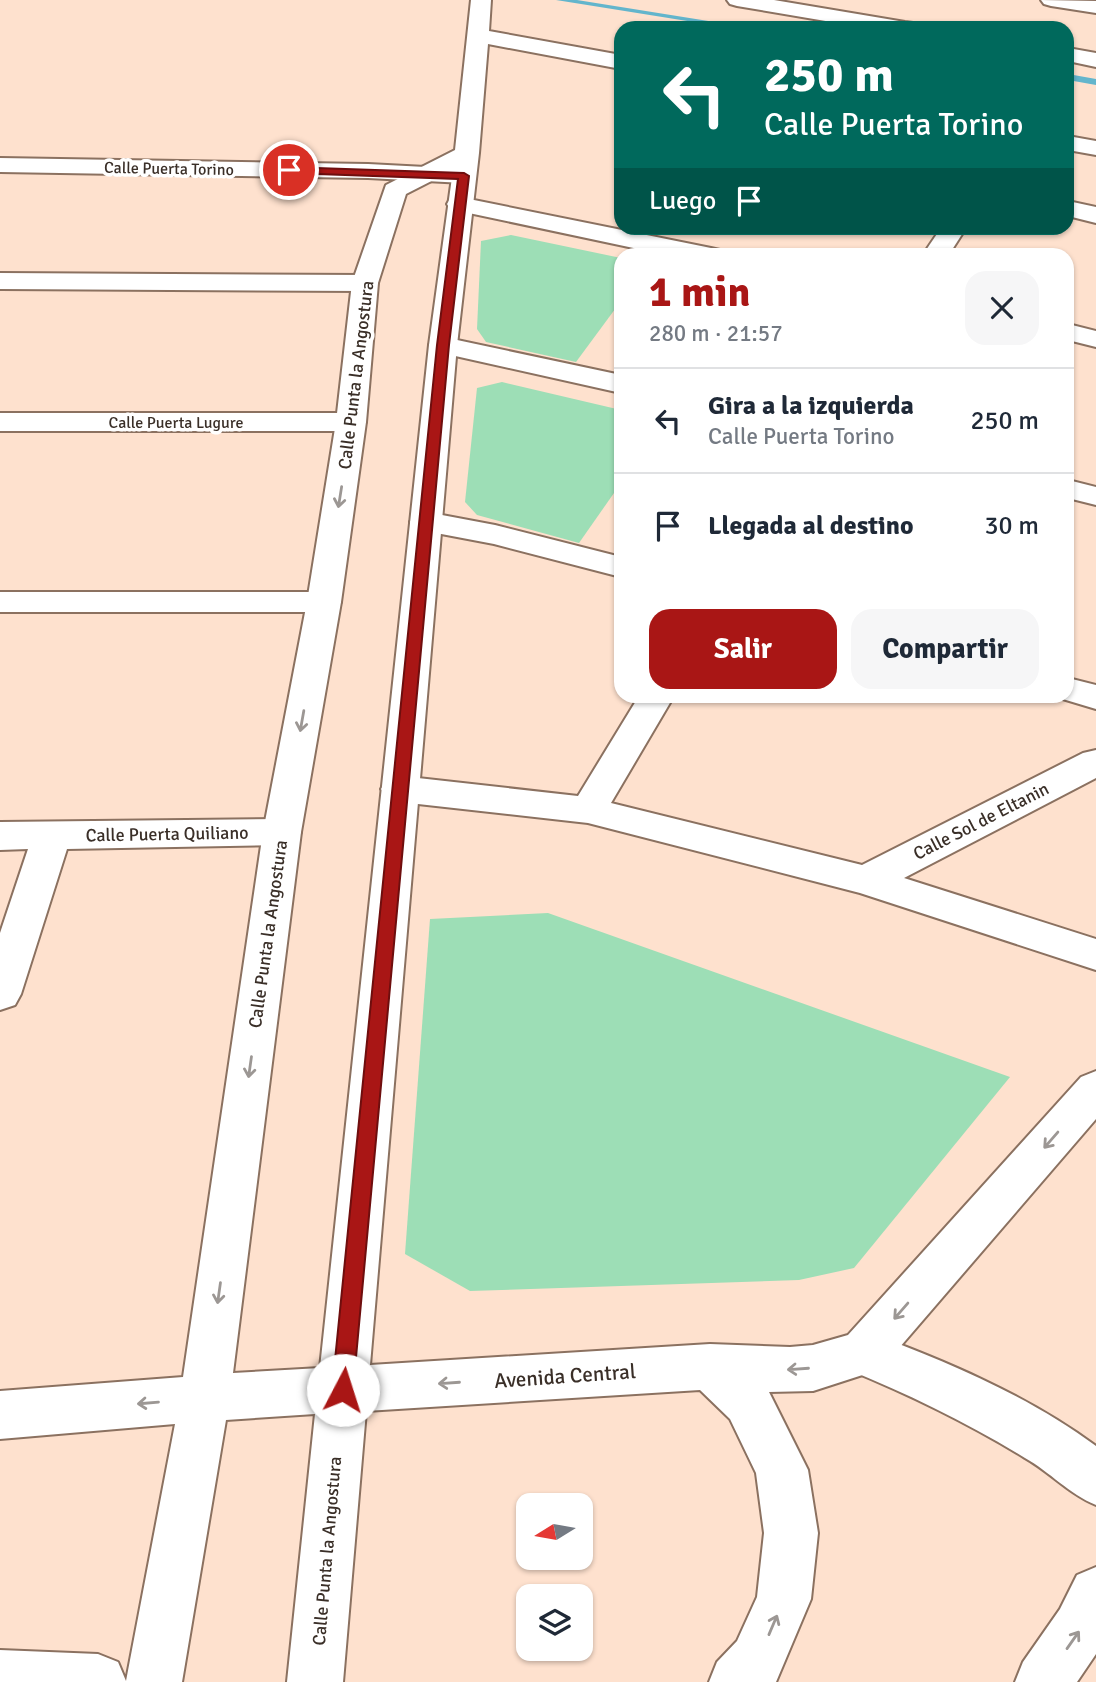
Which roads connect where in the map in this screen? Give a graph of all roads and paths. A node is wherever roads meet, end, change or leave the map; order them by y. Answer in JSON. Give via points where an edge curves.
{"nodes":[{"id":1,"x":737,"y":0,"type":"edge"},
{"id":2,"x":1051,"y":0,"type":"edge"},
{"id":3,"x":1096,"y":7,"type":"edge"},
{"id":4,"x":479,"y":18,"type":"edge"},
{"id":5,"x":863,"y":21,"type":"edge"},
{"id":6,"x":1074,"y":56,"type":"edge"},
{"id":7,"x":614,"y":60,"type":"edge"},
{"id":8,"x":1096,"y":60,"type":"edge"},
{"id":9,"x":1074,"y":143,"type":"edge"},
{"id":10,"x":1096,"y":148,"type":"edge"},
{"id":11,"x":0,"y":165,"type":"edge"},
{"id":12,"x":463,"y":178,"type":"junction"},
{"id":13,"x":409,"y":182,"type":"junction"},
{"id":14,"x":1074,"y":210,"type":"edge"},
{"id":15,"x":1096,"y":215,"type":"edge"},
{"id":16,"x":614,"y":225,"type":"edge"},
{"id":17,"x":644,"y":235,"type":"edge"},
{"id":18,"x":686,"y":248,"type":"edge"},
{"id":19,"x":0,"y":281,"type":"edge"},
{"id":20,"x":365,"y":284,"type":"junction"},
{"id":21,"x":1074,"y":334,"type":"edge"},
{"id":22,"x":1096,"y":339,"type":"edge"},
{"id":23,"x":443,"y":345,"type":"junction"},
{"id":24,"x":614,"y":382,"type":"edge"},
{"id":25,"x":0,"y":422,"type":"edge"},
{"id":26,"x":351,"y":422,"type":"junction"},
{"id":27,"x":1074,"y":490,"type":"edge"},
{"id":28,"x":1096,"y":496,"type":"edge"},
{"id":29,"x":426,"y":522,"type":"junction"},
{"id":30,"x":614,"y":564,"type":"edge"},
{"id":31,"x":0,"y":602,"type":"edge"},
{"id":32,"x":324,"y":602,"type":"junction"},
{"id":33,"x":1074,"y":691,"type":"edge"},
{"id":34,"x":1096,"y":697,"type":"edge"},
{"id":35,"x":653,"y":703,"type":"edge"},
{"id":36,"x":1096,"y":762,"type":"edge"},
{"id":37,"x":400,"y":789,"type":"junction"},
{"id":38,"x":588,"y":810,"type":"junction"},
{"id":39,"x":282,"y":832,"type":"junction"},
{"id":40,"x":0,"y":836,"type":"edge"},
{"id":41,"x":52,"y":836,"type":"junction"},
{"id":42,"x":866,"y":880,"type":"junction"},
{"id":43,"x":1096,"y":955,"type":"edge"},
{"id":44,"x":0,"y":994,"type":"edge"},
{"id":45,"x":1096,"y":1088,"type":"edge"},
{"id":46,"x":864,"y":1353,"type":"junction"},
{"id":47,"x":710,"y":1367,"type":"junction"},
{"id":48,"x":343,"y":1390,"type":"junction"},
{"id":49,"x":205,"y":1398,"type":"junction"},
{"id":50,"x":0,"y":1415,"type":"edge"},
{"id":51,"x":1096,"y":1479,"type":"edge"},
{"id":52,"x":1096,"y":1594,"type":"edge"},
{"id":53,"x":0,"y":1678,"type":"edge"},
{"id":54,"x":99,"y":1682,"type":"edge"},
{"id":55,"x":154,"y":1682,"type":"edge"},
{"id":56,"x":314,"y":1682,"type":"edge"},
{"id":57,"x":737,"y":1682,"type":"edge"},
{"id":58,"x":1043,"y":1682,"type":"edge"}],
"edges":[{"from":1,"to":5,"type":"street"},
{"from":2,"to":3,"type":"street"},
{"from":4,"to":7,"type":"street"},
{"from":4,"to":12,"type":"street","name":"Calle Punta la Angostura"},
{"from":6,"to":8,"type":"street"},
{"from":9,"to":10,"type":"street"},
{"from":11,"to":13,"type":"street","name":"Calle Puerta Torino"},
{"from":12,"to":13,"type":"street","name":"Calle Puerta Torino"},
{"from":12,"to":16,"type":"street"},
{"from":12,"to":23,"type":"street","name":"Calle Punta la Angostura"},
{"from":13,"to":20,"type":"street","name":"Calle Punta la Angostura"},
{"from":14,"to":15,"type":"street"},
{"from":17,"to":18,"type":"street"},
{"from":19,"to":20,"type":"street"},
{"from":20,"to":26,"type":"street","name":"Calle Punta la Angostura"},
{"from":21,"to":22,"type":"street"},
{"from":23,"to":24,"type":"street"},
{"from":23,"to":29,"type":"street","name":"Calle Punta la Angostura"},
{"from":25,"to":26,"type":"street","name":"Calle Puerta Lugure"},
{"from":26,"to":32,"type":"street","name":"Calle Punta la Angostura","one_way":true},
{"from":27,"to":28,"type":"street"},
{"from":29,"to":30,"type":"street"},
{"from":29,"to":37,"type":"street","name":"Calle Punta la Angostura"},
{"from":31,"to":32,"type":"street"},
{"from":32,"to":39,"type":"street","name":"Calle Punta la Angostura","one_way":true},
{"from":33,"to":34,"type":"street"},
{"from":35,"to":38,"type":"street"},
{"from":36,"to":42,"type":"street","name":"Calle Sol de Eltanin"},
{"from":37,"to":38,"type":"street"},
{"from":37,"to":48,"type":"street","name":"Calle Punta la Angostura"},
{"from":38,"to":42,"type":"street"},
{"from":39,"to":41,"type":"street","name":"Calle Puerta Quiliano"},
{"from":39,"to":49,"type":"street","name":"Calle Punta la Angostura","one_way":true},
{"from":40,"to":41,"type":"street","name":"Calle Puerta Quiliano"},
{"from":41,"to":44,"type":"street"},
{"from":42,"to":43,"type":"street"},
{"from":45,"to":46,"type":"street","one_way":true},
{"from":46,"to":47,"type":"street","name":"Avenida Central","one_way":true,"via":[[790,1370]]},
{"from":46,"to":51,"type":"street","via":[[932,1380],[992,1412],[1075,1459]]},
{"from":47,"to":48,"type":"street","name":"Avenida Central","one_way":true},
{"from":57,"to":47,"type":"street","one_way":true,"via":[[757,1661],[784,1599],[791,1533],[782,1470],[748,1402]]},
{"from":48,"to":49,"type":"street","name":"Avenida Central"},
{"from":48,"to":56,"type":"street","name":"Calle Punta la Angostura"},
{"from":49,"to":50,"type":"street","name":"Avenida Central","one_way":true},
{"from":49,"to":55,"type":"street","name":"Calle Punta la Angostura"},
{"from":58,"to":52,"type":"street","one_way":true,"via":[[1080,1629]]},
{"from":53,"to":54,"type":"street"}]}
